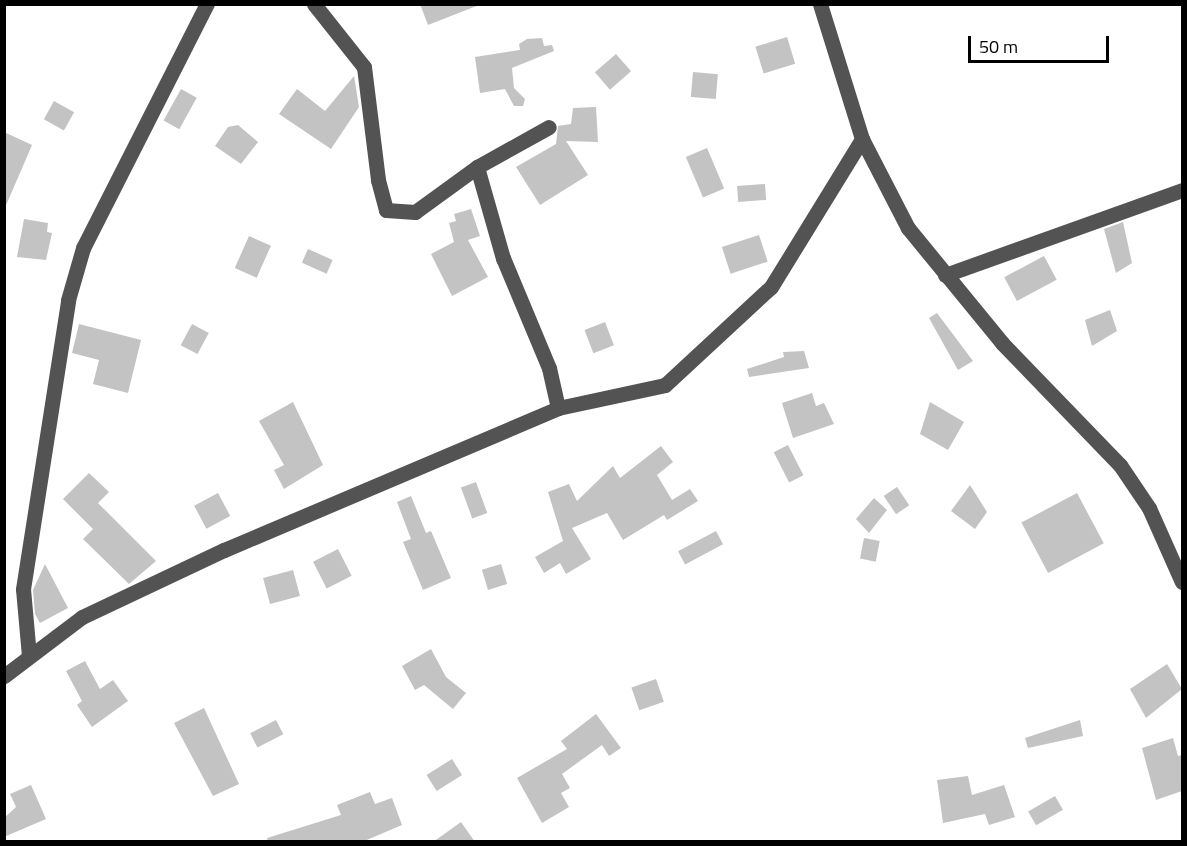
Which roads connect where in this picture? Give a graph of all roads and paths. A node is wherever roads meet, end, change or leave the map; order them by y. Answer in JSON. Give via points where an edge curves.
{"nodes":[{"id":1,"x":207,"y":4,"type":"edge"},
{"id":2,"x":314,"y":4,"type":"edge"},
{"id":3,"x":820,"y":4,"type":"edge"},
{"id":4,"x":549,"y":127,"type":"dead end"},
{"id":5,"x":862,"y":139,"type":"junction"},
{"id":6,"x":477,"y":167,"type":"junction"},
{"id":7,"x":1182,"y":190,"type":"edge"},
{"id":8,"x":945,"y":275,"type":"junction"},
{"id":9,"x":558,"y":408,"type":"junction"},
{"id":10,"x":1182,"y":582,"type":"edge"},
{"id":11,"x":28,"y":656,"type":"junction"},
{"id":12,"x":4,"y":676,"type":"edge"}],
"edges":[{"from":1,"to":11,"type":"street","via":[[83,248],[68,300],[23,589]]},
{"from":2,"to":6,"type":"street","via":[[364,67],[378,180],[386,210],[415,212]]},
{"from":3,"to":5,"type":"street"},
{"from":4,"to":6,"type":"street"},
{"from":5,"to":8,"type":"street","via":[[908,228]]},
{"from":5,"to":9,"type":"street","via":[[771,287],[665,385]]},
{"from":6,"to":9,"type":"street","via":[[503,258],[549,368]]},
{"from":7,"to":8,"type":"street","via":[[1025,243]]},
{"from":8,"to":10,"type":"street","via":[[1002,344],[1120,465],[1149,508]]},
{"from":9,"to":11,"type":"street","via":[[224,550],[82,616]]},
{"from":11,"to":12,"type":"street"}]}
